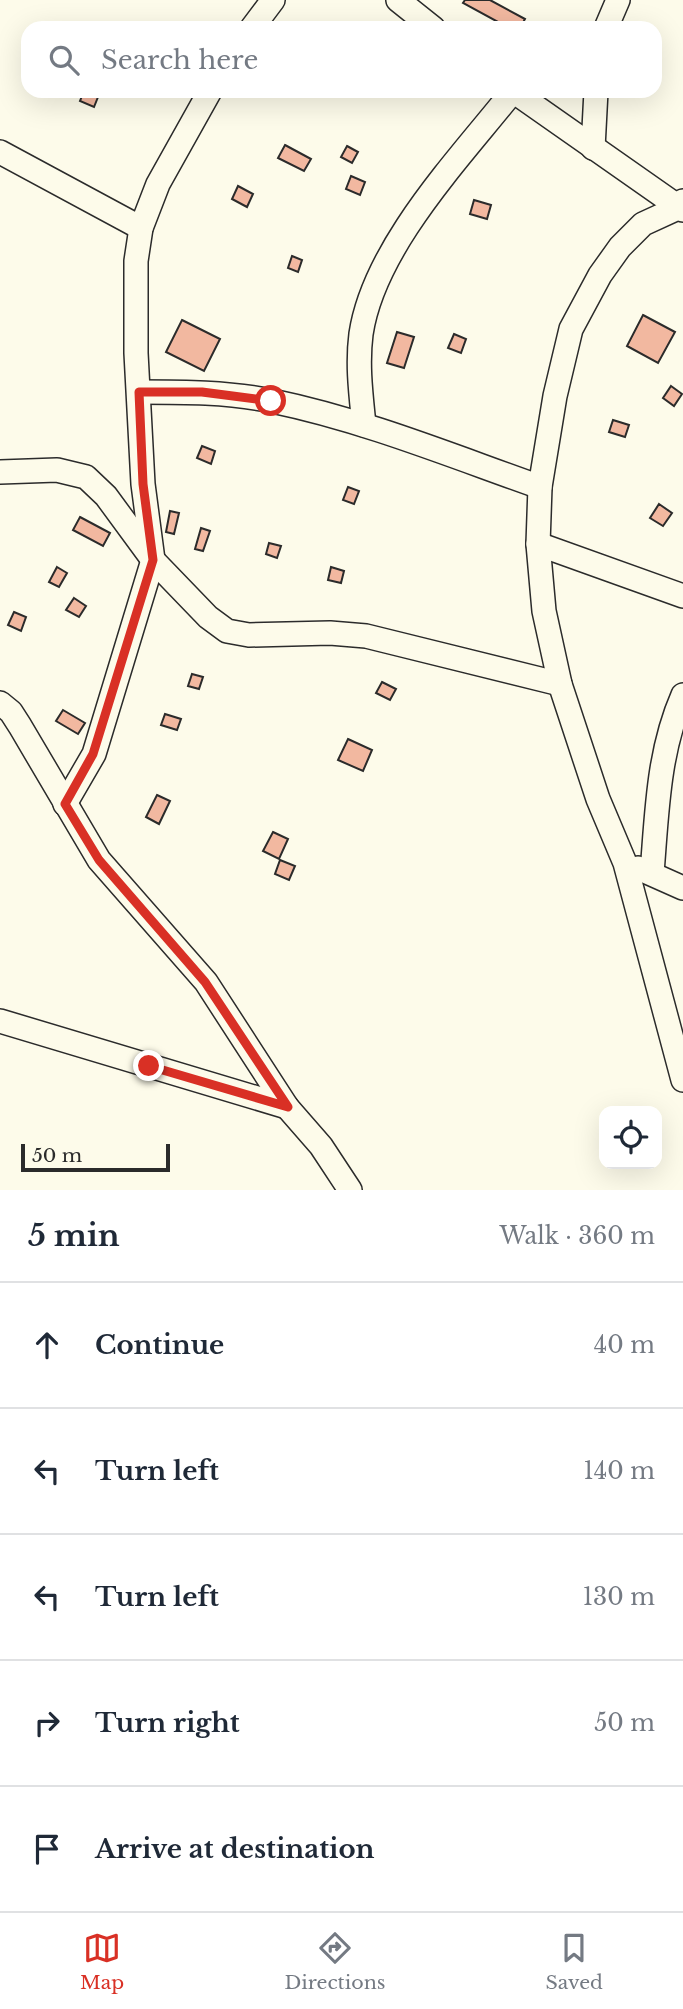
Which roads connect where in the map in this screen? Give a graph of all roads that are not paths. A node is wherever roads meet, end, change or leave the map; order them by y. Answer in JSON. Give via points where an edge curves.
{"nodes":[{"id":1,"x":273,"y":0,"type":"edge"},
{"id":2,"x":398,"y":0,"type":"edge"},
{"id":3,"x":618,"y":0,"type":"edge"},
{"id":4,"x":257,"y":21,"type":"edge"},
{"id":5,"x":424,"y":21,"type":"edge"},
{"id":6,"x":609,"y":21,"type":"edge"},
{"id":7,"x":206,"y":98,"type":"edge"},
{"id":8,"x":507,"y":98,"type":"edge"},
{"id":9,"x":523,"y":98,"type":"edge"},
{"id":10,"x":596,"y":98,"type":"edge"},
{"id":11,"x":593,"y":148,"type":"junction"},
{"id":12,"x":0,"y":152,"type":"edge"},
{"id":13,"x":682,"y":206,"type":"edge"},
{"id":14,"x":141,"y":228,"type":"junction"},
{"id":15,"x":139,"y":392,"type":"junction"},
{"id":16,"x":364,"y":425,"type":"junction"},
{"id":17,"x":0,"y":472,"type":"edge"},
{"id":18,"x":540,"y":487,"type":"junction"},
{"id":19,"x":538,"y":544,"type":"junction"},
{"id":20,"x":153,"y":560,"type":"junction"},
{"id":21,"x":683,"y":596,"type":"edge"},
{"id":22,"x":560,"y":684,"type":"junction"},
{"id":23,"x":683,"y":695,"type":"edge"},
{"id":24,"x":0,"y":703,"type":"edge"},
{"id":25,"x":65,"y":804,"type":"junction"},
{"id":26,"x":625,"y":863,"type":"junction"},
{"id":27,"x":652,"y":873,"type":"junction"},
{"id":28,"x":683,"y":888,"type":"edge"},
{"id":29,"x":0,"y":1021,"type":"edge"},
{"id":30,"x":683,"y":1080,"type":"edge"},
{"id":31,"x":288,"y":1107,"type":"junction"},
{"id":32,"x":350,"y":1190,"type":"edge"}],
"edges":[{"from":1,"to":4,"type":"street"},
{"from":2,"to":5,"type":"street"},
{"from":3,"to":6,"type":"street"},
{"from":7,"to":14,"type":"street","via":[[158,184]]},
{"from":8,"to":16,"type":"street","via":[[403,230],[370,298],[361,333],[359,369]]},
{"from":9,"to":11,"type":"street"},
{"from":10,"to":11,"type":"street"},
{"from":11,"to":13,"type":"street"},
{"from":12,"to":14,"type":"street"},
{"from":13,"to":18,"type":"street","via":[[643,224],[620,247],[571,329]]},
{"from":14,"to":15,"type":"street","via":[[136,261]]},
{"from":15,"to":16,"type":"street","via":[[202,392],[271,401]]},
{"from":15,"to":20,"type":"street","via":[[143,484]]},
{"from":16,"to":18,"type":"street"},
{"from":17,"to":20,"type":"street","via":[[57,470],[86,477],[106,496]]},
{"from":18,"to":19,"type":"street"},
{"from":19,"to":21,"type":"street"},
{"from":19,"to":22,"type":"street","via":[[544,611]]},
{"from":20,"to":22,"type":"street","via":[[227,631],[366,636]]},
{"from":20,"to":25,"type":"street","via":[[93,754]]},
{"from":22,"to":26,"type":"street","via":[[598,799]]},
{"from":23,"to":27,"type":"street","via":[[666,741]]},
{"from":24,"to":25,"type":"street","via":[[11,712]]},
{"from":25,"to":31,"type":"street","via":[[99,860],[205,982]]},
{"from":26,"to":27,"type":"street"},
{"from":26,"to":30,"type":"street"},
{"from":27,"to":28,"type":"street"},
{"from":29,"to":31,"type":"street"},
{"from":31,"to":32,"type":"street"}]}
